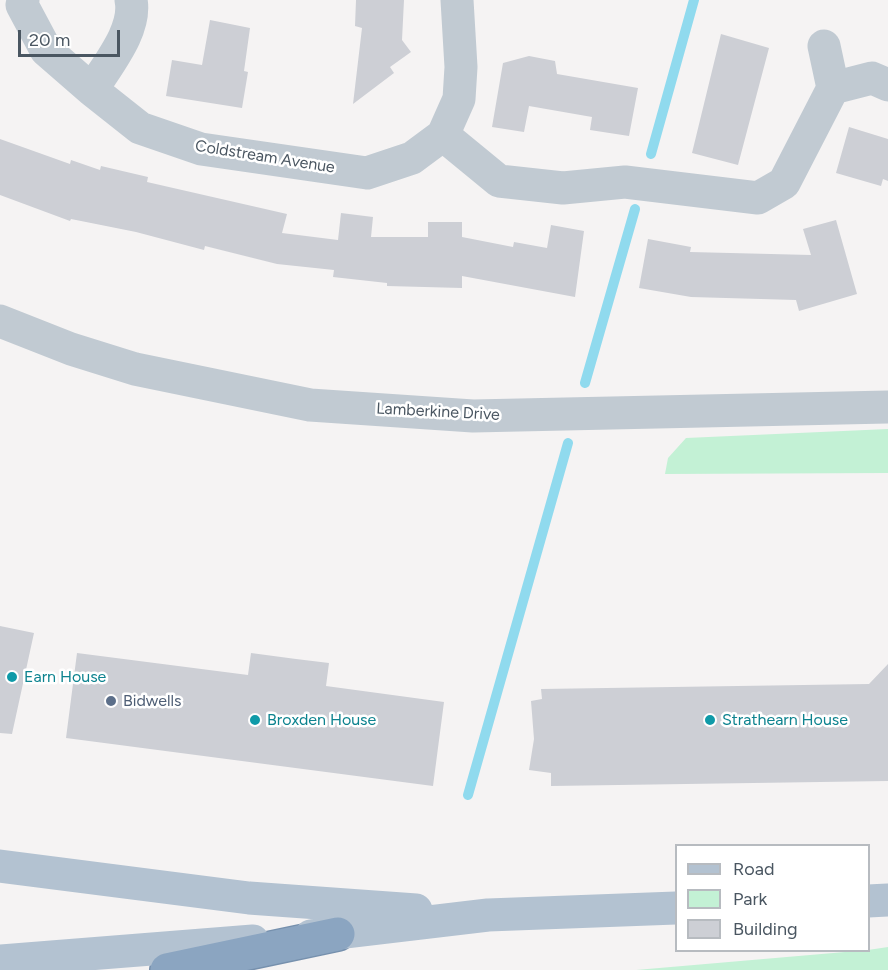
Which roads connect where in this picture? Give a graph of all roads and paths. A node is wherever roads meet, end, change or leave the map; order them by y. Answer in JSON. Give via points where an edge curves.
{"nodes":[{"id":1,"x":23,"y":0,"type":"edge"},
{"id":2,"x":131,"y":0,"type":"edge"},
{"id":3,"x":457,"y":0,"type":"edge"},
{"id":4,"x":824,"y":46,"type":"dead end"},
{"id":5,"x":888,"y":85,"type":"edge"},
{"id":6,"x":833,"y":88,"type":"junction"},
{"id":7,"x":92,"y":90,"type":"junction"},
{"id":8,"x":443,"y":135,"type":"junction"},
{"id":9,"x":0,"y":321,"type":"edge"},
{"id":10,"x":888,"y":407,"type":"edge"},
{"id":11,"x":0,"y":866,"type":"edge"},
{"id":12,"x":888,"y":900,"type":"edge"},
{"id":13,"x":870,"y":901,"type":"edge"},
{"id":14,"x":675,"y":908,"type":"edge"},
{"id":15,"x":488,"y":915,"type":"junction"},
{"id":16,"x":338,"y":934,"type":"junction"},
{"id":17,"x":0,"y":961,"type":"edge"},
{"id":18,"x":167,"y":970,"type":"edge"}],
"edges":[{"from":1,"to":7,"type":"street","name":"Coldstream Avenue","via":[[46,50]]},
{"from":2,"to":7,"type":"street","via":[[125,33]]},
{"from":3,"to":8,"type":"street","name":"Coldstream Avenue","via":[[459,99]]},
{"from":4,"to":6,"type":"street"},
{"from":5,"to":6,"type":"street","via":[[872,78]]},
{"from":6,"to":8,"type":"street","via":[[784,183],[758,198],[625,182],[563,188],[499,181]]},
{"from":7,"to":8,"type":"street","name":"Coldstream Avenue","via":[[140,128],[201,149],[367,173],[412,158]]},
{"from":9,"to":10,"type":"street","name":"Lamberkine Drive","via":[[135,369],[310,405],[472,416]]},
{"from":11,"to":15,"type":"main road","via":[[249,898]]},
{"from":12,"to":13,"type":"main road"},
{"from":14,"to":15,"type":"main road"},
{"from":15,"to":16,"type":"main road"},
{"from":16,"to":17,"type":"main road"},
{"from":16,"to":18,"type":"highway"}]}
